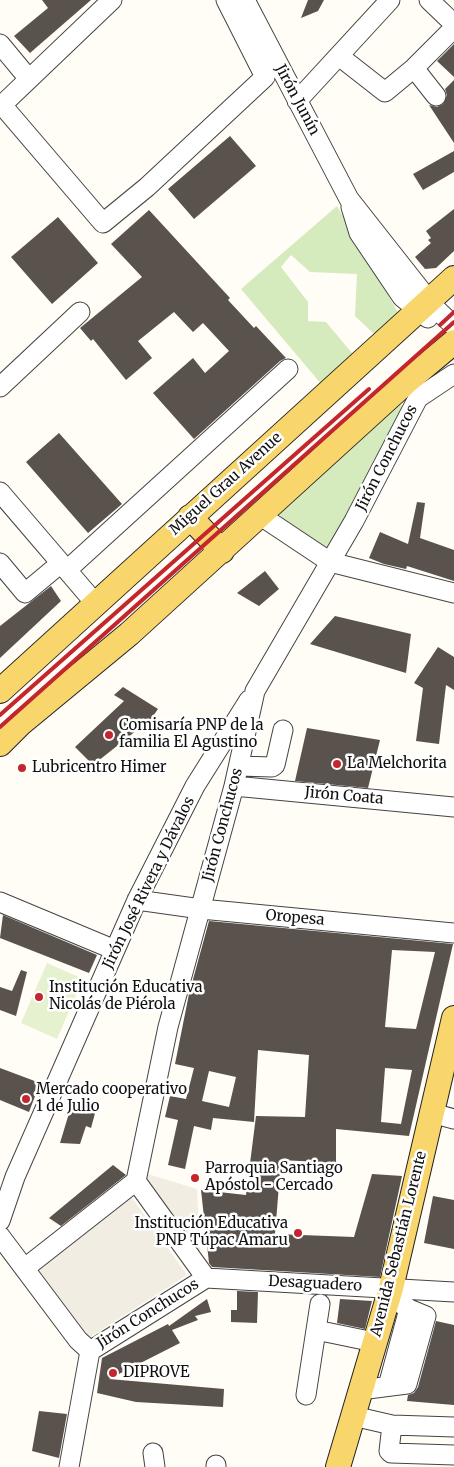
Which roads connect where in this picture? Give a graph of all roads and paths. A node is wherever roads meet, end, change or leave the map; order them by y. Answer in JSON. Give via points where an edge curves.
{"nodes":[{"id":1,"x":112,"y":0,"type":"edge"},
{"id":2,"x":226,"y":0,"type":"edge"},
{"id":3,"x":245,"y":0,"type":"edge"},
{"id":4,"x":390,"y":0,"type":"edge"},
{"id":5,"x":428,"y":0,"type":"edge"},
{"id":6,"x":454,"y":24,"type":"edge"},
{"id":7,"x":454,"y":28,"type":"edge"},
{"id":8,"x":0,"y":44,"type":"edge"},
{"id":9,"x":339,"y":56,"type":"junction"},
{"id":10,"x":414,"y":68,"type":"junction"},
{"id":11,"x":29,"y":79,"type":"junction"},
{"id":12,"x":436,"y":96,"type":"dead end"},
{"id":13,"x":297,"y":101,"type":"junction"},
{"id":14,"x":454,"y":278,"type":"edge"},
{"id":15,"x":424,"y":306,"type":"junction"},
{"id":16,"x":80,"y":312,"type":"dead end"},
{"id":17,"x":454,"y":326,"type":"edge"},
{"id":18,"x":454,"y":341,"type":"edge"},
{"id":19,"x":288,"y":369,"type":"dead end"},
{"id":20,"x":454,"y":374,"type":"edge"},
{"id":21,"x":0,"y":387,"type":"edge"},
{"id":22,"x":412,"y":390,"type":"junction"},
{"id":23,"x":0,"y":492,"type":"edge"},
{"id":24,"x":261,"y":516,"type":"junction"},
{"id":25,"x":190,"y":517,"type":"junction"},
{"id":26,"x":222,"y":551,"type":"junction"},
{"id":27,"x":330,"y":562,"type":"junction"},
{"id":28,"x":0,"y":563,"type":"edge"},
{"id":29,"x":64,"y":567,"type":"junction"},
{"id":30,"x":454,"y":593,"type":"edge"},
{"id":31,"x":95,"y":603,"type":"junction"},
{"id":32,"x":255,"y":690,"type":"junction"},
{"id":33,"x":0,"y":691,"type":"edge"},
{"id":34,"x":283,"y":730,"type":"dead end"},
{"id":35,"x":2,"y":740,"type":"edge"},
{"id":36,"x":239,"y":766,"type":"junction"},
{"id":37,"x":234,"y":786,"type":"junction"},
{"id":38,"x":454,"y":807,"type":"edge"},
{"id":39,"x":137,"y":900,"type":"junction"},
{"id":40,"x":0,"y":902,"type":"edge"},
{"id":41,"x":201,"y":909,"type":"junction"},
{"id":42,"x":454,"y":933,"type":"edge"},
{"id":43,"x":115,"y":950,"type":"junction"},
{"id":44,"x":454,"y":1018,"type":"edge"},
{"id":45,"x":450,"y":1049,"type":"edge"},
{"id":46,"x":443,"y":1116,"type":"edge"},
{"id":47,"x":7,"y":1174,"type":"edge"},
{"id":48,"x":136,"y":1181,"type":"junction"},
{"id":49,"x":0,"y":1221,"type":"edge"},
{"id":50,"x":0,"y":1236,"type":"edge"},
{"id":51,"x":25,"y":1268,"type":"junction"},
{"id":52,"x":206,"y":1278,"type":"junction"},
{"id":53,"x":390,"y":1291,"type":"junction"},
{"id":54,"x":454,"y":1292,"type":"edge"},
{"id":55,"x":320,"y":1304,"type":"dead end"},
{"id":56,"x":316,"y":1330,"type":"junction"},
{"id":57,"x":374,"y":1342,"type":"junction"},
{"id":58,"x":90,"y":1351,"type":"junction"},
{"id":59,"x":360,"y":1390,"type":"junction"},
{"id":60,"x":306,"y":1395,"type":"dead end"},
{"id":61,"x":354,"y":1416,"type":"junction"},
{"id":62,"x":392,"y":1425,"type":"junction"},
{"id":63,"x":454,"y":1427,"type":"edge"},
{"id":64,"x":454,"y":1455,"type":"edge"},
{"id":65,"x":69,"y":1467,"type":"edge"},
{"id":66,"x":338,"y":1467,"type":"edge"}],
"edges":[{"from":1,"to":11,"type":"street"},
{"from":2,"to":11,"type":"street","via":[[265,77],[104,223],[2,105]]},
{"from":3,"to":13,"type":"street","name":"Jirón Junín"},
{"from":4,"to":9,"type":"street"},
{"from":5,"to":6,"type":"street"},
{"from":7,"to":10,"type":"street"},
{"from":8,"to":11,"type":"street"},
{"from":9,"to":10,"type":"street","via":[[385,92]]},
{"from":9,"to":13,"type":"street"},
{"from":10,"to":12,"type":"street"},
{"from":13,"to":15,"type":"street","name":"Jirón Junín","via":[[349,199]]},
{"from":14,"to":15,"type":"main road","name":"Miguel Grau Avenue"},
{"from":15,"to":17,"type":"street","name":"Jirón Junín"},
{"from":15,"to":18,"type":"street","name":"Jirón Junín"},
{"from":15,"to":25,"type":"main road","name":"Miguel Grau Avenue"},
{"from":16,"to":21,"type":"street"},
{"from":18,"to":22,"type":"main road"},
{"from":19,"to":29,"type":"street"},
{"from":20,"to":22,"type":"street","name":"Jirón Conchucos"},
{"from":22,"to":24,"type":"main road"},
{"from":22,"to":27,"type":"street","name":"Jirón Conchucos","via":[[354,521]]},
{"from":23,"to":29,"type":"street"},
{"from":24,"to":26,"type":"main road"},
{"from":24,"to":27,"type":"street"},
{"from":25,"to":26,"type":"main road"},
{"from":25,"to":31,"type":"main road","name":"Miguel Grau Avenue"},
{"from":26,"to":35,"type":"main road"},
{"from":27,"to":30,"type":"street"},
{"from":27,"to":32,"type":"street","name":"Jirón Conchucos"},
{"from":28,"to":29,"type":"street","via":[[25,593]]},
{"from":29,"to":31,"type":"street"},
{"from":31,"to":33,"type":"main road","name":"Miguel Grau Avenue"},
{"from":32,"to":36,"type":"street","name":"Jirón Conchucos"},
{"from":32,"to":39,"type":"street","name":"Jirón José Rivera y Dávalos","via":[[212,756]]},
{"from":34,"to":36,"type":"street","via":[[276,765]]},
{"from":36,"to":37,"type":"street","name":"Jirón Conchucos"},
{"from":37,"to":38,"type":"street","name":"Jirón Coata"},
{"from":37,"to":41,"type":"street","name":"Jirón Conchucos"},
{"from":39,"to":41,"type":"street","name":"Oropesa"},
{"from":39,"to":43,"type":"street","name":"Jirón José Rivera y Dávalos"},
{"from":40,"to":43,"type":"street"},
{"from":41,"to":42,"type":"street","name":"Oropesa"},
{"from":41,"to":48,"type":"street","name":"Jirón Conchucos","via":[[168,1027]]},
{"from":43,"to":47,"type":"street","name":"Jirón José Rivera y Dávalos"},
{"from":44,"to":45,"type":"main road","name":"Avenida Sebastián Lorente"},
{"from":45,"to":46,"type":"main road","name":"Avenida Sebastián Lorente"},
{"from":46,"to":53,"type":"main road","name":"Avenida Sebastián Lorente"},
{"from":47,"to":49,"type":"street","name":"Jirón José Rivera y Dávalos"},
{"from":48,"to":51,"type":"street"},
{"from":48,"to":52,"type":"street","name":"Jirón Conchucos"},
{"from":50,"to":51,"type":"street","name":"Jirón Conchucos"},
{"from":51,"to":58,"type":"street","name":"Jirón Conchucos","via":[[78,1340]]},
{"from":52,"to":53,"type":"street","name":"Desaguadero"},
{"from":52,"to":58,"type":"street","name":"Jirón Conchucos"},
{"from":53,"to":54,"type":"street","name":"Desaguadero"},
{"from":53,"to":57,"type":"main road","name":"Avenida Sebastián Lorente"},
{"from":53,"to":59,"type":"street","via":[[409,1309],[388,1386]]},
{"from":55,"to":56,"type":"street"},
{"from":56,"to":57,"type":"street"},
{"from":56,"to":60,"type":"street"},
{"from":57,"to":59,"type":"main road","name":"Avenida Sebastián Lorente"},
{"from":58,"to":65,"type":"street","name":"Jirón Conchucos"},
{"from":59,"to":61,"type":"main road","name":"Avenida Sebastián Lorente"},
{"from":61,"to":62,"type":"street"},
{"from":61,"to":66,"type":"main road","name":"Avenida Sebastián Lorente"},
{"from":62,"to":63,"type":"street"},
{"from":62,"to":64,"type":"street","via":[[391,1454]]}]}
